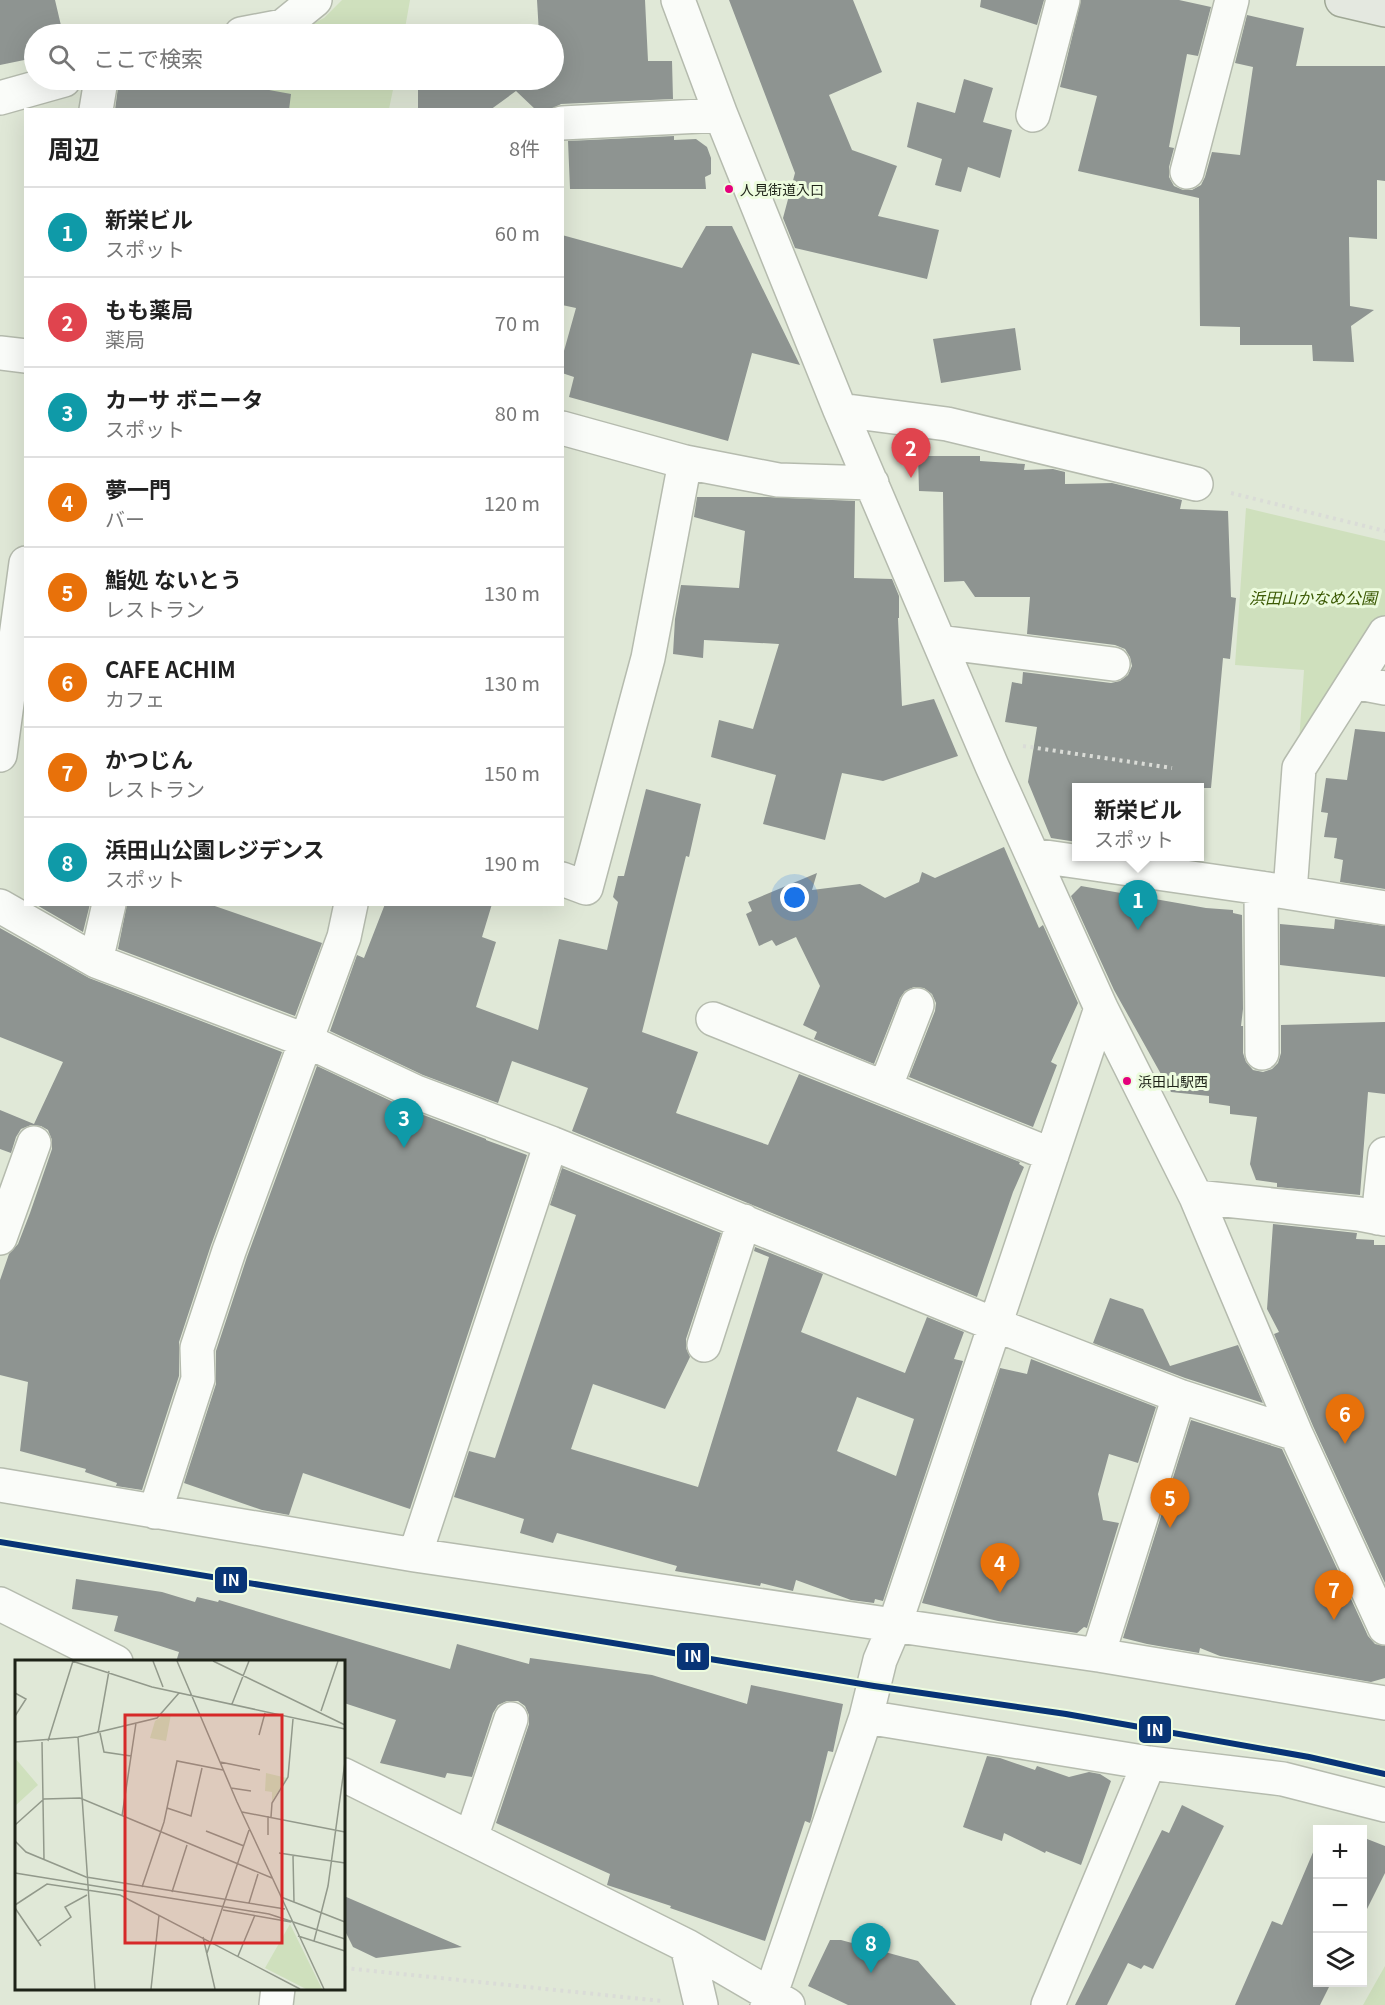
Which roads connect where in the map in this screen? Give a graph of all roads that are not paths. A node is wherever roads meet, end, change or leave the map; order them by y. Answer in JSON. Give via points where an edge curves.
{"nodes":[{"id":1,"x":315,"y":0,"type":"edge"},
{"id":2,"x":678,"y":0,"type":"edge"},
{"id":3,"x":1063,"y":0,"type":"edge"},
{"id":4,"x":1233,"y":0,"type":"edge"},
{"id":5,"x":1342,"y":0,"type":"edge"},
{"id":6,"x":1385,"y":10,"type":"edge"},
{"id":7,"x":285,"y":24,"type":"edge"},
{"id":8,"x":28,"y":90,"type":"edge"},
{"id":9,"x":99,"y":90,"type":"edge"},
{"id":10,"x":0,"y":98,"type":"edge"},
{"id":11,"x":96,"y":108,"type":"edge"},
{"id":12,"x":721,"y":115,"type":"junction"},
{"id":13,"x":1033,"y":115,"type":"dead end"},
{"id":14,"x":564,"y":123,"type":"edge"},
{"id":15,"x":1186,"y":172,"type":"dead end"},
{"id":16,"x":0,"y":353,"type":"edge"},
{"id":17,"x":24,"y":356,"type":"edge"},
{"id":18,"x":840,"y":410,"type":"junction"},
{"id":19,"x":564,"y":429,"type":"edge"},
{"id":20,"x":684,"y":462,"type":"junction"},
{"id":21,"x":872,"y":483,"type":"junction"},
{"id":22,"x":1196,"y":484,"type":"road end"},
{"id":23,"x":24,"y":578,"type":"edge"},
{"id":24,"x":1385,"y":633,"type":"edge"},
{"id":25,"x":939,"y":642,"type":"junction"},
{"id":26,"x":1113,"y":664,"type":"dead end"},
{"id":27,"x":1369,"y":685,"type":"edge"},
{"id":28,"x":0,"y":755,"type":"edge"},
{"id":29,"x":1032,"y":855,"type":"junction"},
{"id":30,"x":1072,"y":861,"type":"edge"},
{"id":31,"x":1074,"y":861,"type":"edge"},
{"id":32,"x":564,"y":880,"type":"edge"},
{"id":33,"x":1276,"y":890,"type":"junction"},
{"id":34,"x":0,"y":906,"type":"edge"},
{"id":35,"x":109,"y":906,"type":"edge"},
{"id":36,"x":351,"y":906,"type":"edge"},
{"id":37,"x":1385,"y":908,"type":"edge"},
{"id":38,"x":96,"y":961,"type":"junction"},
{"id":39,"x":917,"y":1005,"type":"dead end"},
{"id":40,"x":1101,"y":1008,"type":"junction"},
{"id":41,"x":714,"y":1019,"type":"dead end"},
{"id":42,"x":307,"y":1041,"type":"junction"},
{"id":43,"x":1262,"y":1053,"type":"dead end"},
{"id":44,"x":885,"y":1088,"type":"junction"},
{"id":45,"x":34,"y":1143,"type":"dead end"},
{"id":46,"x":551,"y":1143,"type":"junction"},
{"id":47,"x":1385,"y":1154,"type":"edge"},
{"id":48,"x":1052,"y":1155,"type":"junction"},
{"id":49,"x":1196,"y":1197,"type":"junction"},
{"id":50,"x":1374,"y":1217,"type":"edge"},
{"id":51,"x":744,"y":1221,"type":"junction"},
{"id":52,"x":0,"y":1238,"type":"edge"},
{"id":53,"x":996,"y":1325,"type":"junction"},
{"id":54,"x":704,"y":1345,"type":"dead end"},
{"id":55,"x":1179,"y":1396,"type":"junction"},
{"id":56,"x":1296,"y":1434,"type":"junction"},
{"id":57,"x":0,"y":1485,"type":"edge"},
{"id":58,"x":154,"y":1512,"type":"junction"},
{"id":59,"x":415,"y":1555,"type":"junction"},
{"id":60,"x":0,"y":1604,"type":"edge"},
{"id":61,"x":1382,"y":1613,"type":"edge"},
{"id":62,"x":894,"y":1627,"type":"junction"},
{"id":63,"x":1098,"y":1655,"type":"junction"},
{"id":64,"x":113,"y":1660,"type":"edge"},
{"id":65,"x":1385,"y":1703,"type":"edge"},
{"id":66,"x":500,"y":1717,"type":"dead end"},
{"id":67,"x":866,"y":1717,"type":"junction"},
{"id":68,"x":1149,"y":1763,"type":"junction"},
{"id":69,"x":345,"y":1776,"type":"edge"},
{"id":70,"x":1385,"y":1805,"type":"edge"},
{"id":71,"x":461,"y":1834,"type":"junction"},
{"id":72,"x":694,"y":1976,"type":"edge"},
{"id":73,"x":278,"y":1990,"type":"edge"},
{"id":74,"x":775,"y":2002,"type":"edge"},
{"id":75,"x":276,"y":2005,"type":"edge"},
{"id":76,"x":1048,"y":2005,"type":"edge"}],
"edges":[{"from":1,"to":7,"type":"street"},
{"from":2,"to":12,"type":"street"},
{"from":3,"to":13,"type":"street"},
{"from":4,"to":15,"type":"street"},
{"from":5,"to":6,"type":"main road"},
{"from":8,"to":10,"type":"street"},
{"from":9,"to":11,"type":"street"},
{"from":12,"to":14,"type":"street"},
{"from":12,"to":18,"type":"street"},
{"from":16,"to":17,"type":"street"},
{"from":18,"to":21,"type":"street"},
{"from":18,"to":22,"type":"street","via":[[947,424]]},
{"from":19,"to":20,"type":"street"},
{"from":20,"to":21,"type":"street","via":[[778,480]]},
{"from":20,"to":32,"type":"street","via":[[648,658],[586,888]]},
{"from":21,"to":25,"type":"street"},
{"from":23,"to":28,"type":"street"},
{"from":24,"to":27,"type":"street"},
{"from":25,"to":26,"type":"street"},
{"from":25,"to":29,"type":"street"},
{"from":27,"to":33,"type":"street","via":[[1299,768]]},
{"from":29,"to":30,"type":"street"},
{"from":29,"to":40,"type":"street"},
{"from":31,"to":33,"type":"street"},
{"from":33,"to":37,"type":"street"},
{"from":33,"to":43,"type":"street"},
{"from":34,"to":38,"type":"street"},
{"from":35,"to":38,"type":"street"},
{"from":36,"to":42,"type":"street","via":[[344,937]]},
{"from":38,"to":42,"type":"street"},
{"from":39,"to":44,"type":"street"},
{"from":40,"to":48,"type":"street"},
{"from":40,"to":49,"type":"street"},
{"from":41,"to":44,"type":"street"},
{"from":42,"to":46,"type":"street","via":[[416,1092]]},
{"from":42,"to":58,"type":"street","via":[[197,1348],[198,1379]]},
{"from":44,"to":48,"type":"street"},
{"from":45,"to":52,"type":"street"},
{"from":46,"to":51,"type":"street"},
{"from":46,"to":59,"type":"street"},
{"from":47,"to":50,"type":"street"},
{"from":48,"to":53,"type":"street"},
{"from":49,"to":50,"type":"street"},
{"from":49,"to":56,"type":"street"},
{"from":51,"to":53,"type":"street"},
{"from":51,"to":54,"type":"street"},
{"from":53,"to":55,"type":"street"},
{"from":53,"to":62,"type":"street"},
{"from":55,"to":56,"type":"street"},
{"from":55,"to":63,"type":"street"},
{"from":56,"to":61,"type":"street"},
{"from":57,"to":58,"type":"street"},
{"from":58,"to":59,"type":"street"},
{"from":59,"to":62,"type":"street"},
{"from":60,"to":64,"type":"street"},
{"from":62,"to":63,"type":"street"},
{"from":62,"to":67,"type":"street","via":[[880,1660]]},
{"from":63,"to":65,"type":"street"},
{"from":66,"to":71,"type":"street"},
{"from":67,"to":68,"type":"street"},
{"from":67,"to":74,"type":"street"},
{"from":68,"to":70,"type":"street","via":[[1284,1779]]},
{"from":68,"to":76,"type":"street"},
{"from":69,"to":71,"type":"street"},
{"from":71,"to":72,"type":"street"},
{"from":72,"to":74,"type":"street"},
{"from":73,"to":75,"type":"street"}]}
